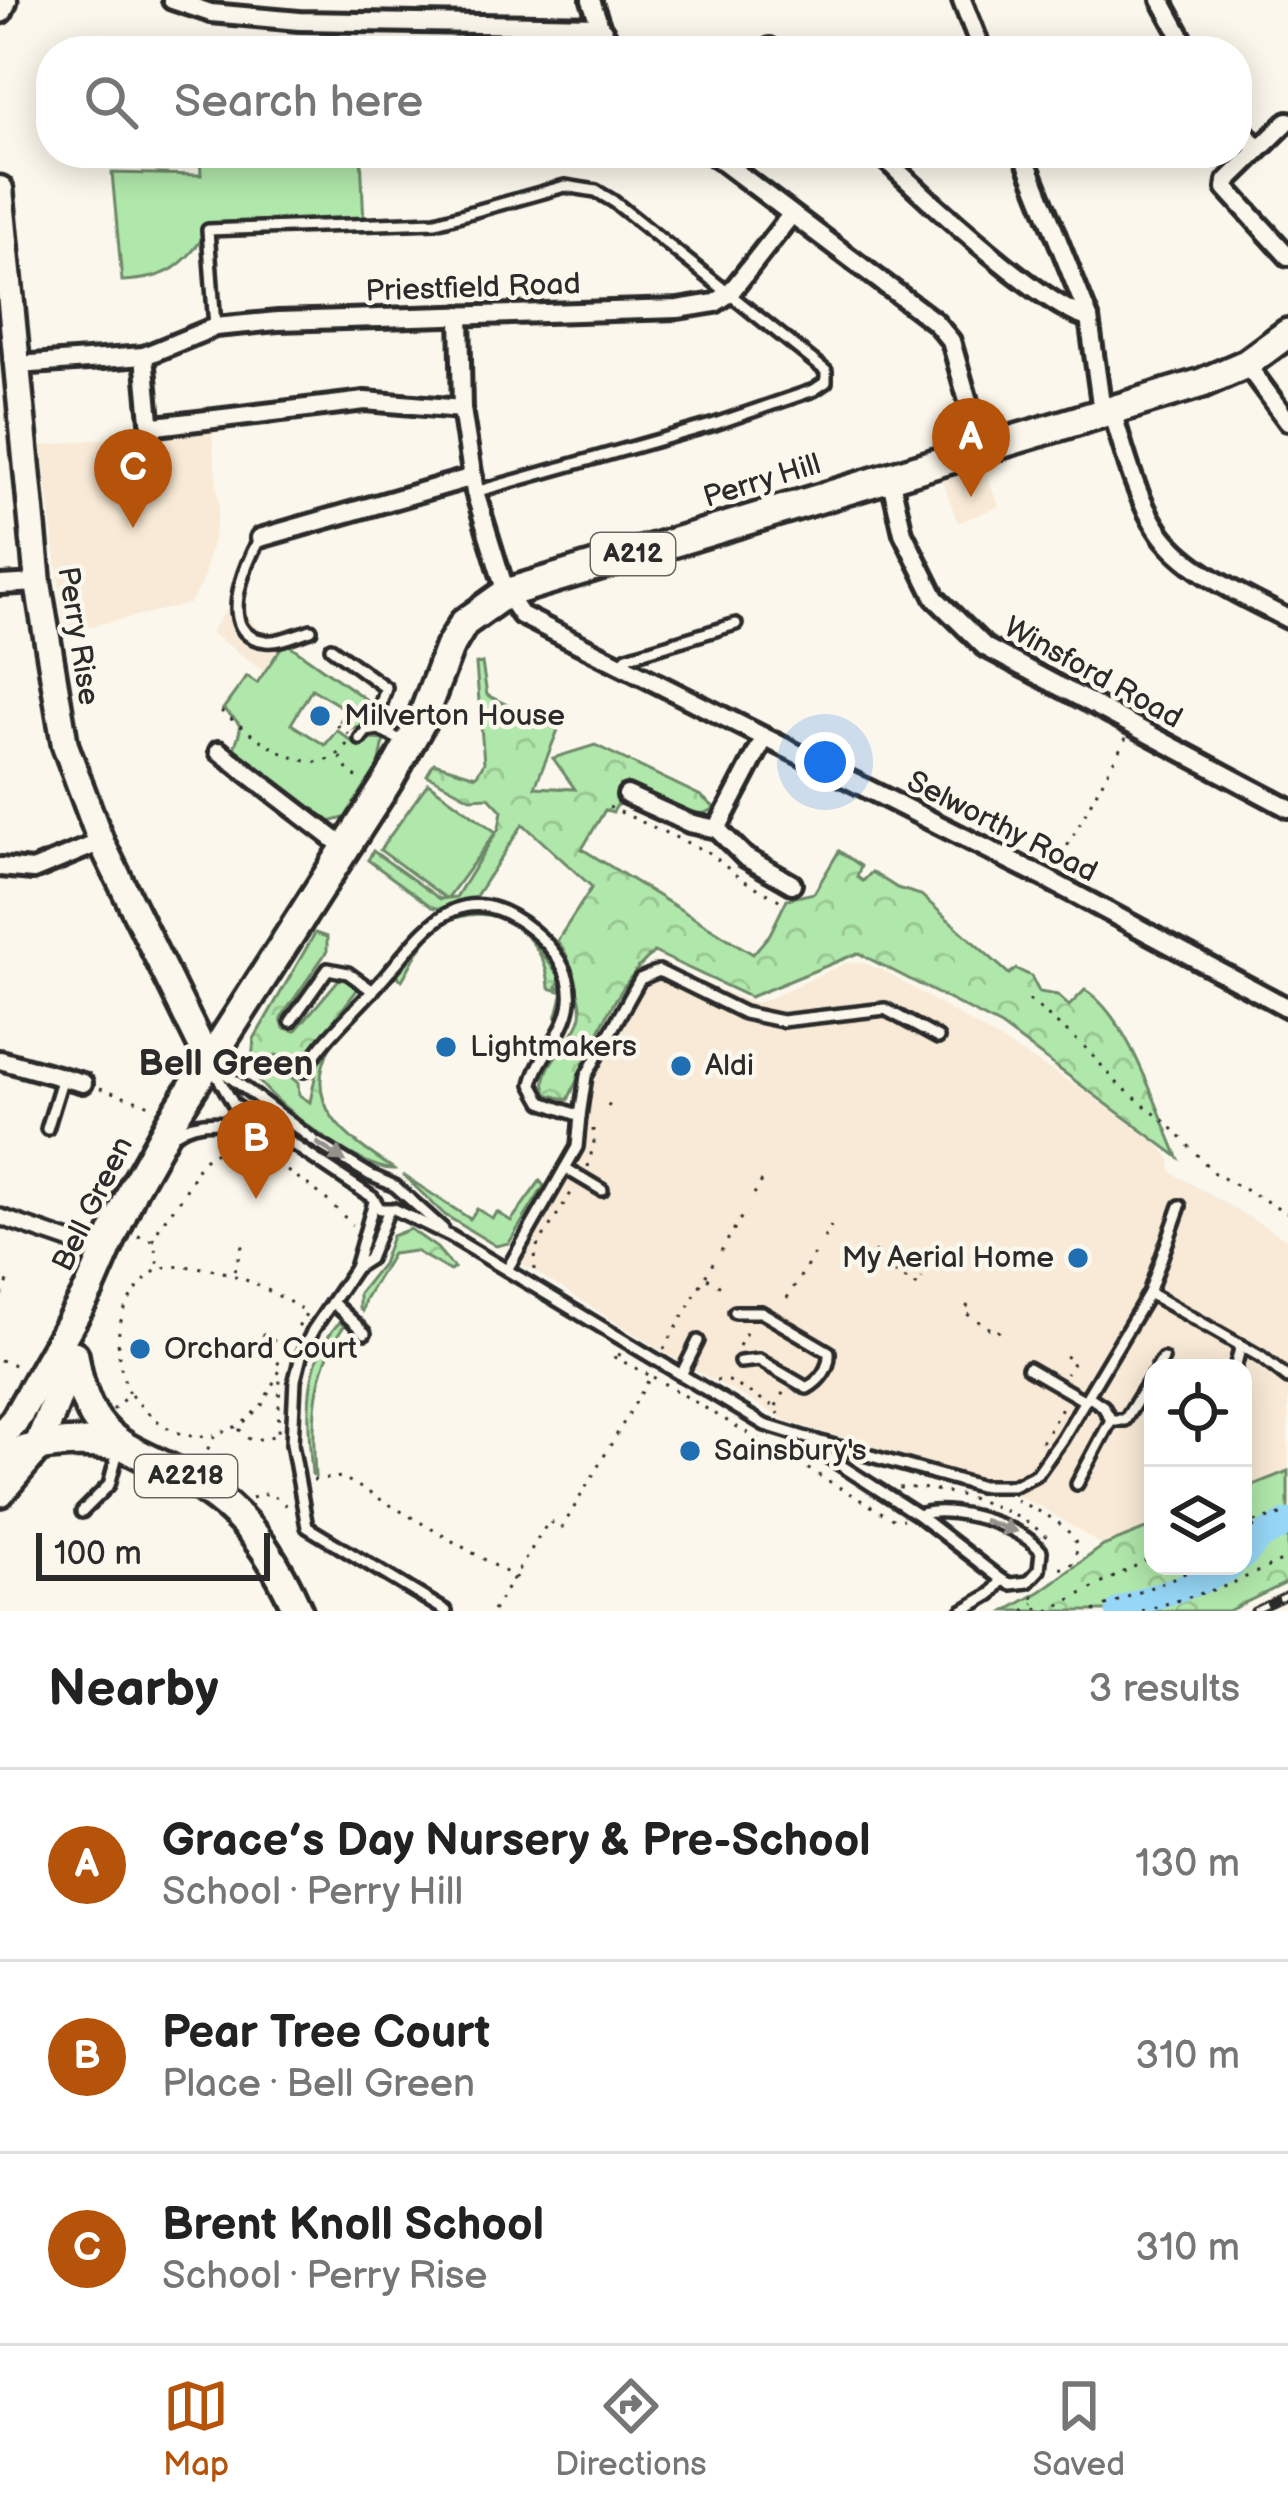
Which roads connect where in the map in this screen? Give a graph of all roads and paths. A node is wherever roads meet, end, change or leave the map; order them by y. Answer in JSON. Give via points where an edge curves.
{"nodes":[{"id":1,"x":4,"y":0,"type":"edge"},
{"id":2,"x":172,"y":0,"type":"edge"},
{"id":3,"x":591,"y":0,"type":"edge"},
{"id":4,"x":962,"y":0,"type":"edge"},
{"id":5,"x":1161,"y":0,"type":"edge"},
{"id":6,"x":0,"y":10,"type":"edge"},
{"id":7,"x":601,"y":26,"type":"junction"},
{"id":8,"x":607,"y":36,"type":"edge"},
{"id":9,"x":976,"y":36,"type":"edge"},
{"id":10,"x":1181,"y":36,"type":"edge"},
{"id":11,"x":1288,"y":121,"type":"edge"},
{"id":12,"x":1252,"y":142,"type":"edge"},
{"id":13,"x":1257,"y":149,"type":"junction"},
{"id":14,"x":1252,"y":154,"type":"edge"},
{"id":15,"x":730,"y":168,"type":"edge"},
{"id":16,"x":895,"y":168,"type":"edge"},
{"id":17,"x":1029,"y":168,"type":"edge"},
{"id":18,"x":1239,"y":168,"type":"edge"},
{"id":19,"x":1,"y":202,"type":"edge"},
{"id":20,"x":791,"y":215,"type":"junction"},
{"id":21,"x":1288,"y":256,"type":"edge"},
{"id":22,"x":730,"y":293,"type":"junction"},
{"id":23,"x":460,"y":315,"type":"junction"},
{"id":24,"x":1089,"y":318,"type":"junction"},
{"id":25,"x":215,"y":327,"type":"junction"},
{"id":26,"x":1288,"y":333,"type":"edge"},
{"id":27,"x":144,"y":356,"type":"junction"},
{"id":28,"x":1246,"y":364,"type":"junction"},
{"id":29,"x":18,"y":365,"type":"junction"},
{"id":30,"x":10,"y":394,"type":"edge"},
{"id":31,"x":462,"y":409,"type":"junction"},
{"id":32,"x":1107,"y":409,"type":"junction"},
{"id":33,"x":1288,"y":421,"type":"edge"},
{"id":34,"x":981,"y":447,"type":"junction"},
{"id":35,"x":890,"y":477,"type":"junction"},
{"id":36,"x":474,"y":485,"type":"junction"},
{"id":37,"x":260,"y":538,"type":"joint"},
{"id":38,"x":38,"y":583,"type":"junction"},
{"id":39,"x":0,"y":585,"type":"edge"},
{"id":40,"x":506,"y":593,"type":"junction"},
{"id":41,"x":1288,"y":619,"type":"edge"},
{"id":42,"x":736,"y":624,"type":"dead end"},
{"id":43,"x":311,"y":631,"type":"dead end"},
{"id":44,"x":331,"y":648,"type":"dead end"},
{"id":45,"x":617,"y":667,"type":"junction"},
{"id":46,"x":221,"y":711,"type":"dead end"},
{"id":47,"x":338,"y":725,"type":"dead end"},
{"id":48,"x":1132,"y":726,"type":"junction"},
{"id":49,"x":379,"y":729,"type":"junction"},
{"id":50,"x":360,"y":739,"type":"dead end"},
{"id":51,"x":764,"y":739,"type":"junction"},
{"id":52,"x":409,"y":745,"type":"junction"},
{"id":53,"x":219,"y":752,"type":"dead end"},
{"id":54,"x":340,"y":755,"type":"junction"},
{"id":55,"x":382,"y":791,"type":"junction"},
{"id":56,"x":628,"y":795,"type":"dead end"},
{"id":57,"x":610,"y":807,"type":"dead end"},
{"id":58,"x":1288,"y":808,"type":"edge"},
{"id":59,"x":717,"y":829,"type":"junction"},
{"id":60,"x":101,"y":842,"type":"junction"},
{"id":61,"x":348,"y":850,"type":"junction"},
{"id":62,"x":0,"y":867,"type":"edge"},
{"id":63,"x":1049,"y":880,"type":"junction"},
{"id":64,"x":792,"y":884,"type":"dead end"},
{"id":65,"x":781,"y":901,"type":"dead end"},
{"id":66,"x":373,"y":991,"type":"junction"},
{"id":67,"x":1029,"y":1000,"type":"dead end"},
{"id":68,"x":1288,"y":1008,"type":"edge"},
{"id":69,"x":291,"y":1021,"type":"dead end"},
{"id":70,"x":938,"y":1038,"type":"dead end"},
{"id":71,"x":0,"y":1060,"type":"edge"},
{"id":72,"x":209,"y":1062,"type":"junction"},
{"id":73,"x":304,"y":1071,"type":"dead end"},
{"id":74,"x":63,"y":1077,"type":"junction"},
{"id":75,"x":83,"y":1083,"type":"joint"},
{"id":76,"x":612,"y":1099,"type":"dead end"},
{"id":77,"x":155,"y":1107,"type":"dead end"},
{"id":78,"x":608,"y":1107,"type":"dead end"},
{"id":79,"x":586,"y":1117,"type":"junction"},
{"id":80,"x":47,"y":1129,"type":"dead end"},
{"id":81,"x":245,"y":1137,"type":"dead end"},
{"id":82,"x":285,"y":1142,"type":"junction"},
{"id":83,"x":157,"y":1147,"type":"junction"},
{"id":84,"x":242,"y":1151,"type":"junction"},
{"id":85,"x":565,"y":1168,"type":"junction"},
{"id":86,"x":591,"y":1171,"type":"dead end"},
{"id":87,"x":763,"y":1179,"type":"dead end"},
{"id":88,"x":395,"y":1186,"type":"junction"},
{"id":89,"x":580,"y":1189,"type":"dead end"},
{"id":90,"x":602,"y":1190,"type":"dead end"},
{"id":91,"x":754,"y":1194,"type":"dead end"},
{"id":92,"x":373,"y":1200,"type":"junction"},
{"id":93,"x":1180,"y":1206,"type":"dead end"},
{"id":94,"x":391,"y":1210,"type":"junction"},
{"id":95,"x":745,"y":1210,"type":"dead end"},
{"id":96,"x":1288,"y":1213,"type":"edge"},
{"id":97,"x":0,"y":1217,"type":"edge"},
{"id":98,"x":358,"y":1226,"type":"dead end"},
{"id":99,"x":831,"y":1226,"type":"dead end"},
{"id":100,"x":138,"y":1236,"type":"dead end"},
{"id":101,"x":450,"y":1236,"type":"junction"},
{"id":102,"x":245,"y":1237,"type":"dead end"},
{"id":103,"x":824,"y":1238,"type":"dead end"},
{"id":104,"x":153,"y":1241,"type":"junction"},
{"id":105,"x":87,"y":1247,"type":"dead end"},
{"id":106,"x":721,"y":1250,"type":"dead end"},
{"id":107,"x":817,"y":1250,"type":"dead end"},
{"id":108,"x":876,"y":1251,"type":"dead end"},
{"id":109,"x":713,"y":1263,"type":"dead end"},
{"id":110,"x":159,"y":1268,"type":"junction"},
{"id":111,"x":355,"y":1268,"type":"junction"},
{"id":112,"x":507,"y":1270,"type":"junction"},
{"id":113,"x":234,"y":1273,"type":"junction"},
{"id":114,"x":0,"y":1276,"type":"edge"},
{"id":115,"x":537,"y":1276,"type":"dead end"},
{"id":116,"x":706,"y":1277,"type":"junction"},
{"id":117,"x":922,"y":1278,"type":"dead end"},
{"id":118,"x":722,"y":1286,"type":"dead end"},
{"id":119,"x":89,"y":1290,"type":"junction"},
{"id":120,"x":1149,"y":1293,"type":"junction"},
{"id":121,"x":787,"y":1298,"type":"dead end"},
{"id":122,"x":0,"y":1299,"type":"edge"},
{"id":123,"x":332,"y":1302,"type":"junction"},
{"id":124,"x":968,"y":1305,"type":"dead end"},
{"id":125,"x":735,"y":1312,"type":"dead end"},
{"id":126,"x":750,"y":1317,"type":"dead end"},
{"id":127,"x":1004,"y":1325,"type":"dead end"},
{"id":128,"x":260,"y":1333,"type":"dead end"},
{"id":129,"x":365,"y":1333,"type":"dead end"},
{"id":130,"x":698,"y":1341,"type":"dead end"},
{"id":131,"x":740,"y":1346,"type":"dead end"},
{"id":132,"x":1241,"y":1346,"type":"junction"},
{"id":133,"x":657,"y":1348,"type":"dead end"},
{"id":134,"x":665,"y":1350,"type":"junction"},
{"id":135,"x":265,"y":1352,"type":"dead end"},
{"id":136,"x":670,"y":1354,"type":"dead end"},
{"id":137,"x":74,"y":1355,"type":"junction"},
{"id":138,"x":1065,"y":1356,"type":"dead end"},
{"id":139,"x":1237,"y":1359,"type":"edge"},
{"id":140,"x":0,"y":1360,"type":"edge"},
{"id":141,"x":740,"y":1362,"type":"dead end"},
{"id":142,"x":22,"y":1368,"type":"dead end"},
{"id":143,"x":1028,"y":1368,"type":"dead end"},
{"id":144,"x":280,"y":1375,"type":"junction"},
{"id":145,"x":681,"y":1375,"type":"junction"},
{"id":146,"x":651,"y":1376,"type":"junction"},
{"id":147,"x":1065,"y":1376,"type":"dead end"},
{"id":148,"x":709,"y":1377,"type":"dead end"},
{"id":149,"x":1288,"y":1378,"type":"edge"},
{"id":150,"x":785,"y":1389,"type":"dead end"},
{"id":151,"x":1144,"y":1390,"type":"edge"},
{"id":152,"x":129,"y":1394,"type":"junction"},
{"id":153,"x":1063,"y":1397,"type":"dead end"},
{"id":154,"x":1086,"y":1399,"type":"junction"},
{"id":155,"x":775,"y":1407,"type":"junction"},
{"id":156,"x":111,"y":1411,"type":"dead end"},
{"id":157,"x":1111,"y":1420,"type":"junction"},
{"id":158,"x":788,"y":1421,"type":"dead end"},
{"id":159,"x":237,"y":1427,"type":"junction"},
{"id":160,"x":215,"y":1435,"type":"junction"},
{"id":161,"x":0,"y":1437,"type":"edge"},
{"id":162,"x":818,"y":1442,"type":"junction"},
{"id":163,"x":119,"y":1446,"type":"junction"},
{"id":164,"x":38,"y":1447,"type":"junction"},
{"id":165,"x":1040,"y":1447,"type":"dead end"},
{"id":166,"x":0,"y":1460,"type":"edge"},
{"id":167,"x":199,"y":1466,"type":"dead end"},
{"id":168,"x":1077,"y":1484,"type":"dead end"},
{"id":169,"x":895,"y":1488,"type":"dead end"},
{"id":170,"x":0,"y":1492,"type":"edge"},
{"id":171,"x":313,"y":1493,"type":"dead end"},
{"id":172,"x":1016,"y":1500,"type":"dead end"},
{"id":173,"x":227,"y":1506,"type":"junction"},
{"id":174,"x":1033,"y":1508,"type":"junction"},
{"id":175,"x":292,"y":1510,"type":"dead end"},
{"id":176,"x":82,"y":1511,"type":"dead end"},
{"id":177,"x":1288,"y":1513,"type":"edge"},
{"id":178,"x":918,"y":1515,"type":"junction"},
{"id":179,"x":903,"y":1519,"type":"junction"},
{"id":180,"x":1262,"y":1520,"type":"junction"},
{"id":181,"x":1026,"y":1521,"type":"junction"},
{"id":182,"x":1252,"y":1523,"type":"edge"},
{"id":183,"x":1252,"y":1528,"type":"edge"},
{"id":184,"x":1051,"y":1542,"type":"dead end"},
{"id":185,"x":1288,"y":1558,"type":"edge"},
{"id":186,"x":1144,"y":1562,"type":"edge"},
{"id":187,"x":1054,"y":1565,"type":"dead end"},
{"id":188,"x":1180,"y":1575,"type":"edge"},
{"id":189,"x":516,"y":1578,"type":"junction"},
{"id":190,"x":1002,"y":1580,"type":"junction"},
{"id":191,"x":1028,"y":1582,"type":"junction"},
{"id":192,"x":1036,"y":1602,"type":"junction"},
{"id":193,"x":298,"y":1611,"type":"edge"},
{"id":194,"x":446,"y":1611,"type":"edge"},
{"id":195,"x":493,"y":1611,"type":"edge"},
{"id":196,"x":962,"y":1611,"type":"edge"},
{"id":197,"x":1024,"y":1611,"type":"edge"},
{"id":198,"x":1039,"y":1611,"type":"edge"},
{"id":199,"x":1048,"y":1611,"type":"edge"},
{"id":200,"x":1094,"y":1611,"type":"edge"},
{"id":201,"x":1142,"y":1611,"type":"edge"}],
"edges":[{"from":1,"to":6,"type":"main road"},
{"from":2,"to":7,"type":"street","via":[[211,13],[298,21]]},
{"from":3,"to":7,"type":"street"},
{"from":4,"to":9,"type":"street"},
{"from":5,"to":10,"type":"street"},
{"from":7,"to":8,"type":"street"},
{"from":11,"to":13,"type":"street"},
{"from":12,"to":13,"type":"street"},
{"from":13,"to":14,"type":"street"},
{"from":15,"to":20,"type":"street"},
{"from":16,"to":24,"type":"street","via":[[1047,296]]},
{"from":17,"to":24,"type":"street"},
{"from":18,"to":21,"type":"street","via":[[1226,188]]},
{"from":19,"to":29,"type":"main road","name":"Perry Rise"},
{"from":20,"to":22,"type":"street"},
{"from":20,"to":34,"type":"street","via":[[952,341]]},
{"from":22,"to":23,"type":"street","name":"Priestfield Road","via":[[678,309]]},
{"from":22,"to":25,"type":"lane","via":[[613,201],[565,186],[436,222],[208,230]]},
{"from":22,"to":36,"type":"lane","via":[[822,365],[826,382],[715,424]]},
{"from":23,"to":25,"type":"street","name":"Priestfield Road"},
{"from":23,"to":31,"type":"street"},
{"from":24,"to":32,"type":"street"},
{"from":25,"to":27,"type":"street","name":"Priestfield Road"},
{"from":26,"to":28,"type":"main road","name":"Perry Hill","number":"A212"},
{"from":27,"to":29,"type":"street","name":"Priestfield Road"},
{"from":27,"to":31,"type":"street","via":[[156,426],[365,401]]},
{"from":28,"to":32,"type":"main road","name":"Perry Hill","number":"A212"},
{"from":28,"to":33,"type":"street"},
{"from":29,"to":30,"type":"main road","name":"Perry Rise"},
{"from":30,"to":38,"type":"main road","name":"Perry Rise"},
{"from":31,"to":36,"type":"street"},
{"from":32,"to":34,"type":"main road","name":"Perry Hill","number":"A212"},
{"from":32,"to":41,"type":"street","via":[[1159,532],[1191,564]]},
{"from":34,"to":35,"type":"main road","name":"Perry Hill","number":"A212"},
{"from":35,"to":40,"type":"main road","name":"Perry Hill","number":"A212"},
{"from":35,"to":48,"type":"street","name":"Winsford Road","via":[[903,533],[935,598],[985,647]]},
{"from":36,"to":37,"type":"street"},
{"from":36,"to":40,"type":"street"},
{"from":37,"to":43,"type":"lane","via":[[240,589],[238,621],[272,642]]},
{"from":38,"to":39,"type":"street"},
{"from":38,"to":60,"type":"main road","name":"Perry Rise","via":[[64,745]]},
{"from":40,"to":45,"type":"street","name":"Selworthy Road","via":[[536,626]]},
{"from":40,"to":52,"type":"main road","name":"Perry Hill","number":"A212","via":[[464,623],[448,648]]},
{"from":42,"to":45,"type":"lane","via":[[627,656]]},
{"from":44,"to":49,"type":"lane","via":[[386,688]]},
{"from":45,"to":51,"type":"street","name":"Selworthy Road"},
{"from":46,"to":54,"type":"path","via":[[286,755]]},
{"from":47,"to":54,"type":"path","via":[[350,735]]},
{"from":48,"to":58,"type":"street","name":"Winsford Road"},
{"from":48,"to":63,"type":"path"},
{"from":49,"to":50,"type":"lane"},
{"from":49,"to":52,"type":"lane"},
{"from":51,"to":59,"type":"street"},
{"from":51,"to":63,"type":"street","name":"Selworthy Road"},
{"from":52,"to":55,"type":"main road","name":"Perry Hill","number":"A212"},
{"from":53,"to":61,"type":"street"},
{"from":54,"to":55,"type":"path","via":[[347,771]]},
{"from":55,"to":61,"type":"main road","name":"Perry Hill","number":"A212"},
{"from":56,"to":59,"type":"street"},
{"from":57,"to":65,"type":"path","via":[[710,853]]},
{"from":59,"to":64,"type":"street"},
{"from":60,"to":62,"type":"street","via":[[33,870]]},
{"from":60,"to":72,"type":"main road","name":"Perry Rise"},
{"from":61,"to":72,"type":"main road","name":"Perry Hill","number":"A212"},
{"from":63,"to":68,"type":"street","name":"Selworthy Road"},
{"from":66,"to":69,"type":"lane","via":[[328,969]]},
{"from":66,"to":73,"type":"lane"},
{"from":66,"to":79,"type":"lane","via":[[440,916],[476,906],[503,911],[552,949],[571,988],[567,1018],[534,1074],[535,1094]]},
{"from":67,"to":96,"type":"path","via":[[1214,1173]]},
{"from":70,"to":79,"type":"lane","via":[[885,1009],[782,1021],[744,1013],[668,972],[650,973],[586,1076]]},
{"from":71,"to":74,"type":"street"},
{"from":72,"to":82,"type":"lane","via":[[234,1106]]},
{"from":72,"to":83,"type":"main road","name":"Bell Green","number":"A212"},
{"from":72,"to":88,"type":"lane","one_way":true,"via":[[316,1142]]},
{"from":74,"to":75,"type":"street"},
{"from":74,"to":80,"type":"lane"},
{"from":75,"to":77,"type":"path"},
{"from":76,"to":78,"type":"path"},
{"from":79,"to":85,"type":"lane"},
{"from":79,"to":86,"type":"path"},
{"from":81,"to":84,"type":"path"},
{"from":82,"to":83,"type":"lane","via":[[221,1122],[184,1128]]},
{"from":82,"to":92,"type":"lane"},
{"from":83,"to":119,"type":"main road","name":"Bell Green","number":"A212"},
{"from":84,"to":98,"type":"path","via":[[289,1172]]},
{"from":84,"to":104,"type":"path","via":[[196,1166]]},
{"from":85,"to":90,"type":"lane"},
{"from":85,"to":112,"type":"lane"},
{"from":87,"to":91,"type":"path"},
{"from":88,"to":92,"type":"lane","via":[[378,1186]]},
{"from":88,"to":94,"type":"lane","via":[[401,1198]]},
{"from":88,"to":101,"type":"lane"},
{"from":89,"to":115,"type":"path","via":[[568,1192],[534,1251]]},
{"from":92,"to":94,"type":"lane"},
{"from":92,"to":111,"type":"lane"},
{"from":93,"to":120,"type":"lane"},
{"from":94,"to":101,"type":"lane"},
{"from":94,"to":111,"type":"lane","via":[[369,1259]]},
{"from":95,"to":106,"type":"path"},
{"from":97,"to":105,"type":"street"},
{"from":99,"to":103,"type":"path"},
{"from":100,"to":104,"type":"path"},
{"from":101,"to":112,"type":"lane"},
{"from":102,"to":113,"type":"path"},
{"from":104,"to":110,"type":"path"},
{"from":107,"to":121,"type":"path"},
{"from":108,"to":117,"type":"path","via":[[871,1259],[917,1286]]},
{"from":109,"to":116,"type":"path"},
{"from":110,"to":113,"type":"path"},
{"from":110,"to":152,"type":"path","via":[[130,1298],[117,1334]]},
{"from":111,"to":123,"type":"lane"},
{"from":112,"to":145,"type":"lane"},
{"from":113,"to":128,"type":"path","via":[[308,1312],[290,1342]]},
{"from":114,"to":122,"type":"path","via":[[11,1277]]},
{"from":116,"to":118,"type":"path"},
{"from":116,"to":134,"type":"path"},
{"from":119,"to":137,"type":"main road","number":"A212"},
{"from":119,"to":161,"type":"main road","name":"Bell Green","number":"A212"},
{"from":120,"to":132,"type":"lane"},
{"from":120,"to":154,"type":"lane"},
{"from":123,"to":129,"type":"lane"},
{"from":123,"to":194,"type":"lane","via":[[295,1380],[292,1444],[307,1527]]},
{"from":124,"to":127,"type":"path","via":[[964,1312],[997,1333]]},
{"from":125,"to":141,"type":"lane","via":[[760,1312],[829,1352],[830,1361],[807,1388],[758,1360]]},
{"from":126,"to":131,"type":"path"},
{"from":130,"to":145,"type":"lane"},
{"from":132,"to":139,"type":"lane"},
{"from":132,"to":149,"type":"lane"},
{"from":133,"to":134,"type":"path"},
{"from":134,"to":136,"type":"path"},
{"from":135,"to":144,"type":"path","via":[[281,1363]]},
{"from":137,"to":163,"type":"main road","number":"A2218","via":[[79,1389]]},
{"from":137,"to":164,"type":"main road","number":"A212"},
{"from":138,"to":147,"type":"path","via":[[1074,1361]]},
{"from":140,"to":142,"type":"path"},
{"from":143,"to":154,"type":"lane"},
{"from":144,"to":159,"type":"path"},
{"from":144,"to":159,"type":"path","via":[[278,1436],[251,1441]]},
{"from":145,"to":162,"type":"lane","via":[[765,1425]]},
{"from":146,"to":179,"type":"path"},
{"from":146,"to":179,"type":"path","via":[[614,1352]]},
{"from":146,"to":189,"type":"path","via":[[562,1528],[549,1521]]},
{"from":148,"to":155,"type":"path"},
{"from":150,"to":155,"type":"path"},
{"from":151,"to":157,"type":"lane","via":[[1126,1420]]},
{"from":152,"to":156,"type":"path"},
{"from":152,"to":160,"type":"path","via":[[174,1432]]},
{"from":153,"to":165,"type":"path"},
{"from":154,"to":157,"type":"lane"},
{"from":154,"to":162,"type":"lane","via":[[1037,1474],[1012,1486],[979,1486]]},
{"from":155,"to":158,"type":"path"},
{"from":157,"to":168,"type":"lane"},
{"from":159,"to":160,"type":"path"},
{"from":160,"to":167,"type":"path"},
{"from":162,"to":178,"type":"lane","via":[[828,1457]]},
{"from":163,"to":164,"type":"main road"},
{"from":163,"to":173,"type":"main road","number":"A2218","via":[[193,1480]]},
{"from":163,"to":176,"type":"lane","via":[[109,1485]]},
{"from":164,"to":166,"type":"main road"},
{"from":164,"to":170,"type":"main road","number":"A212"},
{"from":169,"to":181,"type":"path","via":[[919,1486]]},
{"from":171,"to":189,"type":"path","via":[[311,1480],[342,1478]]},
{"from":172,"to":174,"type":"path"},
{"from":173,"to":175,"type":"path","via":[[269,1492]]},
{"from":173,"to":193,"type":"main road","number":"A2218","via":[[261,1543]]},
{"from":174,"to":181,"type":"path"},
{"from":174,"to":187,"type":"path","via":[[1075,1539],[1071,1566]]},
{"from":177,"to":180,"type":"path"},
{"from":178,"to":179,"type":"path"},
{"from":178,"to":190,"type":"lane"},
{"from":178,"to":191,"type":"lane","one_way":true,"via":[[953,1510],[1030,1536],[1042,1558]]},
{"from":180,"to":182,"type":"path"},
{"from":180,"to":183,"type":"path"},
{"from":181,"to":184,"type":"path"},
{"from":185,"to":201,"type":"path"},
{"from":186,"to":199,"type":"path"},
{"from":188,"to":200,"type":"path"},
{"from":189,"to":195,"type":"path"},
{"from":190,"to":191,"type":"lane"},
{"from":190,"to":196,"type":"lane"},
{"from":191,"to":192,"type":"path"},
{"from":192,"to":197,"type":"path"},
{"from":192,"to":198,"type":"path"}]}
